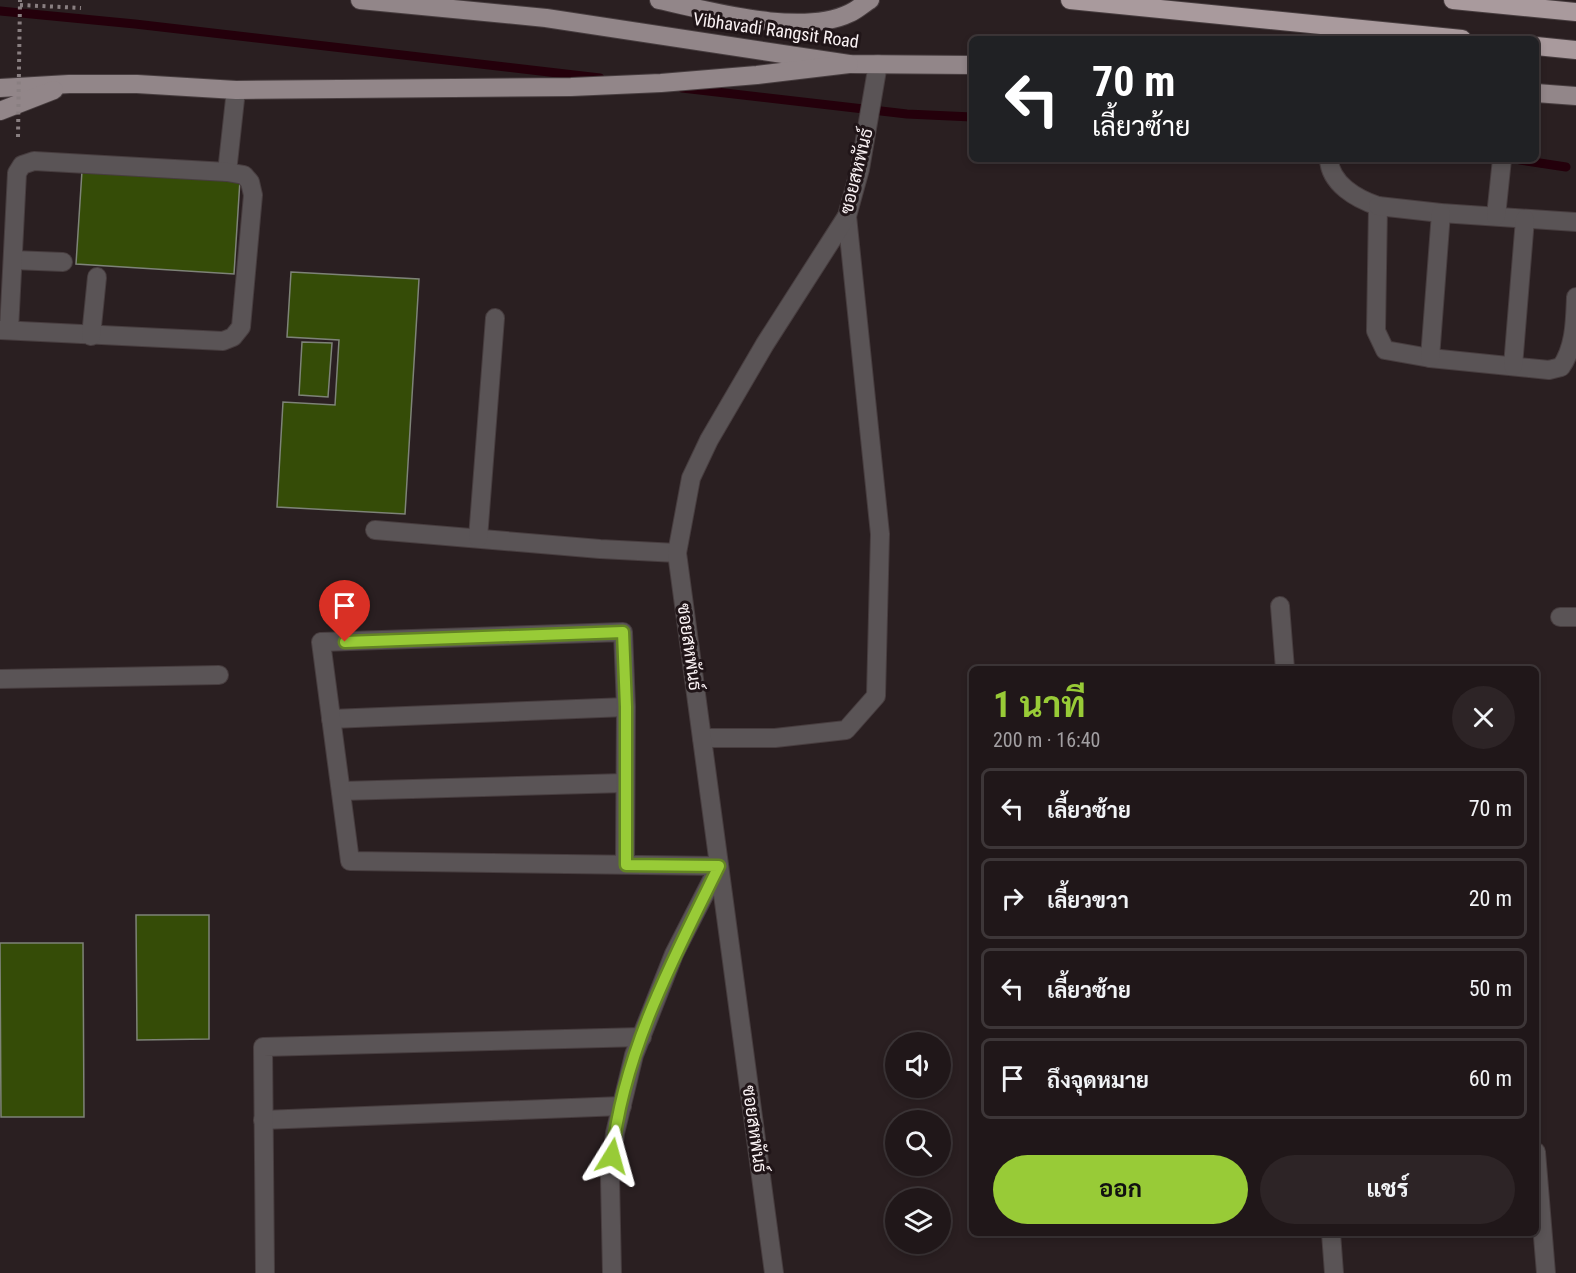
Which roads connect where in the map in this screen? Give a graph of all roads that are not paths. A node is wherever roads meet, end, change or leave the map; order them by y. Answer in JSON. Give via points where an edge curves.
{"nodes":[{"id":1,"x":360,"y":0,"type":"edge"},
{"id":2,"x":659,"y":0,"type":"edge"},
{"id":3,"x":870,"y":0,"type":"edge"},
{"id":4,"x":1070,"y":0,"type":"edge"},
{"id":5,"x":1453,"y":0,"type":"edge"},
{"id":6,"x":1576,"y":12,"type":"edge"},
{"id":7,"x":1432,"y":36,"type":"edge"},
{"id":8,"x":1539,"y":46,"type":"edge"},
{"id":9,"x":1576,"y":50,"type":"edge"},
{"id":10,"x":849,"y":64,"type":"junction"},
{"id":11,"x":878,"y":64,"type":"junction"},
{"id":12,"x":969,"y":65,"type":"edge"},
{"id":13,"x":69,"y":84,"type":"junction"},
{"id":14,"x":0,"y":88,"type":"edge"},
{"id":15,"x":236,"y":90,"type":"junction"},
{"id":16,"x":1539,"y":93,"type":"edge"},
{"id":17,"x":1576,"y":96,"type":"edge"},
{"id":18,"x":0,"y":111,"type":"edge"},
{"id":19,"x":1329,"y":162,"type":"edge"},
{"id":20,"x":1502,"y":162,"type":"edge"},
{"id":21,"x":227,"y":172,"type":"junction"},
{"id":22,"x":1378,"y":206,"type":"junction"},
{"id":23,"x":1441,"y":213,"type":"junction"},
{"id":24,"x":847,"y":216,"type":"junction"},
{"id":25,"x":1496,"y":216,"type":"junction"},
{"id":26,"x":1525,"y":219,"type":"junction"},
{"id":27,"x":1576,"y":222,"type":"edge"},
{"id":28,"x":13,"y":260,"type":"junction"},
{"id":29,"x":63,"y":262,"type":"dead end"},
{"id":30,"x":97,"y":277,"type":"dead end"},
{"id":31,"x":1576,"y":297,"type":"edge"},
{"id":32,"x":495,"y":318,"type":"dead end"},
{"id":33,"x":4,"y":330,"type":"edge"},
{"id":34,"x":91,"y":336,"type":"junction"},
{"id":35,"x":1430,"y":358,"type":"junction"},
{"id":36,"x":1513,"y":366,"type":"junction"},
{"id":37,"x":375,"y":530,"type":"dead end"},
{"id":38,"x":478,"y":538,"type":"junction"},
{"id":39,"x":677,"y":553,"type":"junction"},
{"id":40,"x":1280,"y":606,"type":"dead end"},
{"id":41,"x":1285,"y":666,"type":"edge"},
{"id":42,"x":219,"y":675,"type":"dead end"},
{"id":43,"x":0,"y":679,"type":"edge"},
{"id":44,"x":626,"y":707,"type":"junction"},
{"id":45,"x":331,"y":719,"type":"junction"},
{"id":46,"x":702,"y":738,"type":"junction"},
{"id":47,"x":625,"y":783,"type":"junction"},
{"id":48,"x":341,"y":791,"type":"junction"},
{"id":49,"x":626,"y":865,"type":"junction"},
{"id":50,"x":719,"y":866,"type":"junction"},
{"id":51,"x":642,"y":1036,"type":"junction"},
{"id":52,"x":621,"y":1106,"type":"junction"},
{"id":53,"x":263,"y":1120,"type":"junction"},
{"id":54,"x":1539,"y":1188,"type":"edge"},
{"id":55,"x":1331,"y":1236,"type":"edge"},
{"id":56,"x":265,"y":1273,"type":"edge"},
{"id":57,"x":612,"y":1273,"type":"edge"},
{"id":58,"x":774,"y":1273,"type":"edge"},
{"id":59,"x":1335,"y":1273,"type":"edge"},
{"id":60,"x":1546,"y":1273,"type":"edge"}],
"edges":[{"from":1,"to":10,"type":"main road","name":"Vibhavadi Rangsit Road","via":[[546,18]]},
{"from":2,"to":3,"type":"main road","via":[[788,22],[821,21],[850,13]]},
{"from":4,"to":7,"type":"highway"},
{"from":5,"to":6,"type":"highway"},
{"from":8,"to":9,"type":"highway"},
{"from":10,"to":11,"type":"main road","name":"Vibhavadi Rangsit Road"},
{"from":10,"to":15,"type":"main road","via":[[757,75],[594,86]]},
{"from":11,"to":12,"type":"main road","name":"Vibhavadi Rangsit Road"},
{"from":11,"to":24,"type":"street","name":"ซอยสหพันธ์","via":[[860,169]]},
{"from":13,"to":14,"type":"main road"},
{"from":13,"to":15,"type":"main road"},
{"from":13,"to":18,"type":"main road"},
{"from":15,"to":21,"type":"street"},
{"from":16,"to":17,"type":"main road"},
{"from":19,"to":22,"type":"street","via":[[1341,185],[1358,199]]},
{"from":20,"to":25,"type":"street"},
{"from":21,"to":28,"type":"street","via":[[34,161],[22,165],[17,173]]},
{"from":21,"to":34,"type":"street","via":[[244,175],[253,195],[241,327],[233,337],[223,341]]},
{"from":22,"to":23,"type":"street"},
{"from":22,"to":35,"type":"street","via":[[1376,331],[1385,350]]},
{"from":23,"to":25,"type":"street"},
{"from":23,"to":35,"type":"street"},
{"from":24,"to":39,"type":"street","name":"ซอยสหพันธ์","via":[[765,344],[710,440],[691,478]]},
{"from":24,"to":46,"type":"street","via":[[880,534],[876,696],[846,730],[774,738]]},
{"from":25,"to":26,"type":"street"},
{"from":26,"to":27,"type":"street"},
{"from":26,"to":36,"type":"street"},
{"from":28,"to":29,"type":"street"},
{"from":28,"to":33,"type":"street"},
{"from":30,"to":34,"type":"street"},
{"from":31,"to":36,"type":"street","via":[[1573,338],[1561,367],[1549,370]]},
{"from":32,"to":38,"type":"street"},
{"from":33,"to":34,"type":"street"},
{"from":35,"to":36,"type":"street"},
{"from":37,"to":38,"type":"street"},
{"from":38,"to":39,"type":"street"},
{"from":39,"to":46,"type":"street","name":"ซอยสหพันธ์"},
{"from":40,"to":41,"type":"street"},
{"from":42,"to":43,"type":"street"},
{"from":44,"to":45,"type":"street"},
{"from":44,"to":45,"type":"street","via":[[623,632],[321,642]]},
{"from":44,"to":47,"type":"street"},
{"from":45,"to":48,"type":"street"},
{"from":46,"to":50,"type":"street","name":"ซอยสหพันธ์"},
{"from":47,"to":48,"type":"street"},
{"from":47,"to":49,"type":"street"},
{"from":48,"to":49,"type":"street","via":[[350,861]]},
{"from":49,"to":50,"type":"street"},
{"from":50,"to":51,"type":"street","via":[[674,954]]},
{"from":50,"to":58,"type":"street","name":"ซอยสหพันธ์"},
{"from":51,"to":52,"type":"street"},
{"from":51,"to":53,"type":"street","via":[[262,1047]]},
{"from":52,"to":53,"type":"street"},
{"from":52,"to":57,"type":"street","via":[[610,1178]]},
{"from":53,"to":56,"type":"street"},
{"from":54,"to":60,"type":"street"},
{"from":55,"to":59,"type":"street"}]}
